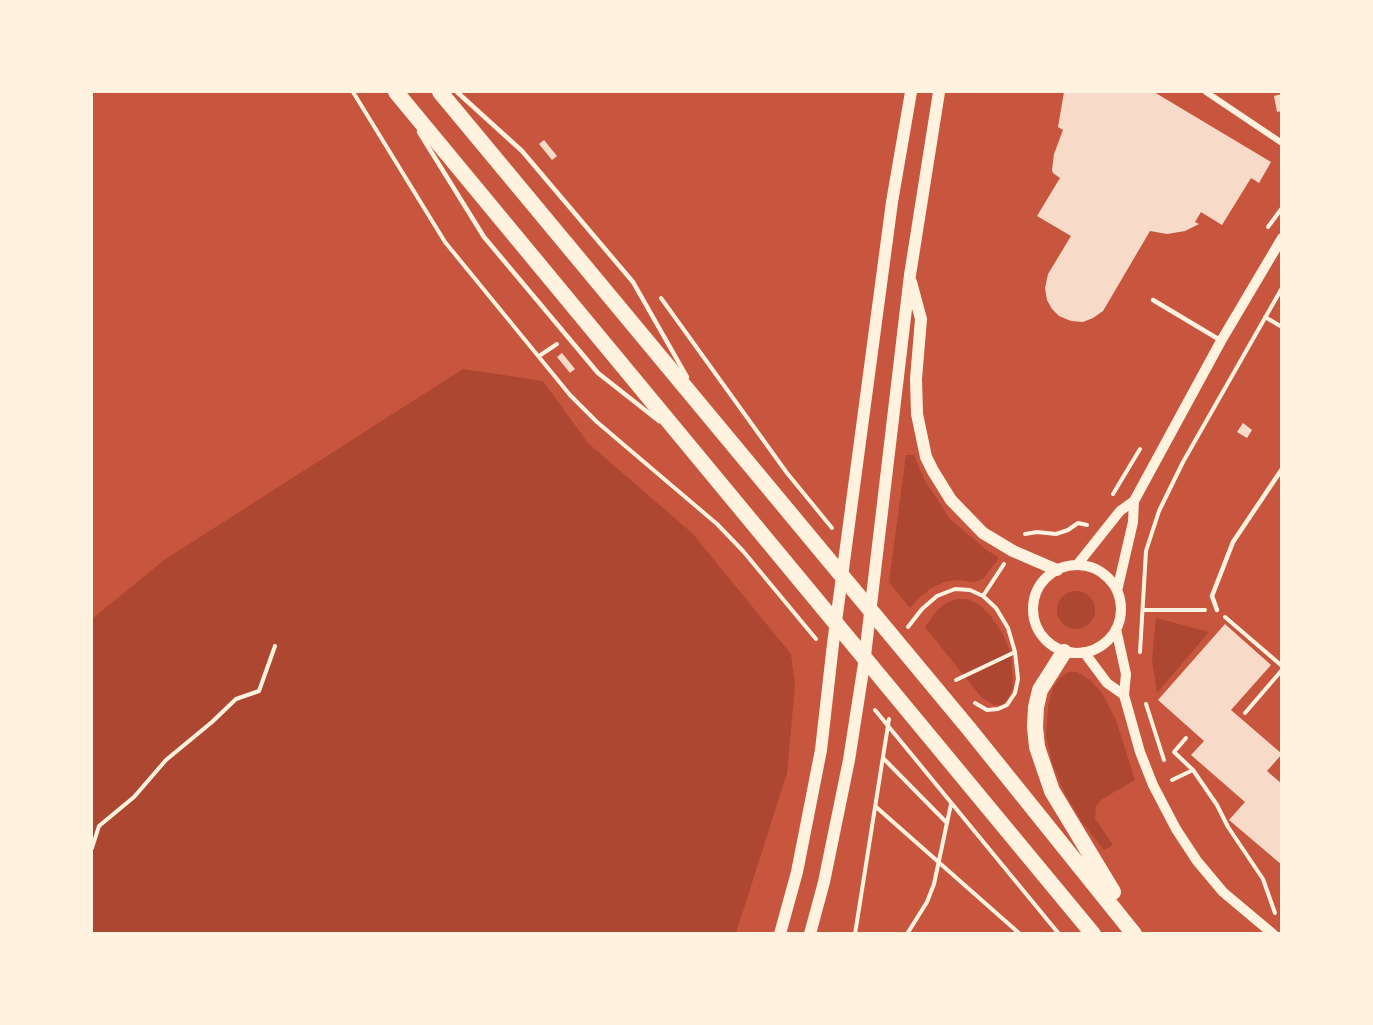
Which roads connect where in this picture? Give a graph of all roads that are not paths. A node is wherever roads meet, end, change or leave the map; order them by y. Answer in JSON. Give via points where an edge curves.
{"nodes":[{"id":1,"x":395,"y":92,"type":"edge"},
{"id":2,"x":440,"y":92,"type":"edge"},
{"id":3,"x":457,"y":92,"type":"edge"},
{"id":4,"x":911,"y":92,"type":"edge"},
{"id":5,"x":939,"y":92,"type":"edge"},
{"id":6,"x":1206,"y":92,"type":"edge"},
{"id":7,"x":1281,"y":143,"type":"edge"},
{"id":8,"x":1281,"y":237,"type":"edge"},
{"id":9,"x":909,"y":275,"type":"junction"},
{"id":10,"x":1153,"y":300,"type":"dead end"},
{"id":11,"x":1221,"y":341,"type":"junction"},
{"id":12,"x":707,"y":414,"type":"junction"},
{"id":13,"x":685,"y":442,"type":"junction"},
{"id":14,"x":1281,"y":469,"type":"edge"},
{"id":15,"x":1134,"y":501,"type":"junction"},
{"id":16,"x":1077,"y":565,"type":"junction"},
{"id":17,"x":1057,"y":570,"type":"junction"},
{"id":18,"x":1117,"y":591,"type":"junction"},
{"id":19,"x":1217,"y":610,"type":"road end"},
{"id":20,"x":1116,"y":629,"type":"junction"},
{"id":21,"x":1064,"y":651,"type":"junction"},
{"id":22,"x":1084,"y":652,"type":"junction"},
{"id":23,"x":1124,"y":695,"type":"junction"},
{"id":24,"x":780,"y":933,"type":"edge"},
{"id":25,"x":810,"y":933,"type":"edge"},
{"id":26,"x":1093,"y":933,"type":"edge"},
{"id":27,"x":1136,"y":933,"type":"edge"},
{"id":28,"x":1272,"y":933,"type":"edge"}],
"edges":[{"from":1,"to":13,"type":"highway"},
{"from":1,"to":13,"type":"lane","via":[[492,246],[598,373]]},
{"from":2,"to":12,"type":"highway"},
{"from":3,"to":12,"type":"lane","via":[[522,151],[633,282]]},
{"from":4,"to":24,"type":"main road","via":[[892,202],[821,750]]},
{"from":5,"to":9,"type":"main road"},
{"from":6,"to":7,"type":"street"},
{"from":8,"to":11,"type":"street"},
{"from":9,"to":17,"type":"main road","via":[[921,319],[917,414],[933,471],[951,500],[983,533]]},
{"from":9,"to":25,"type":"main road","via":[[864,664],[824,882]]},
{"from":10,"to":11,"type":"lane"},
{"from":11,"to":15,"type":"street"},
{"from":12,"to":27,"type":"highway"},
{"from":13,"to":26,"type":"highway"},
{"from":14,"to":19,"type":"lane","via":[[1233,543],[1212,596]]},
{"from":15,"to":16,"type":"street","via":[[1120,511]]},
{"from":15,"to":18,"type":"street"},
{"from":16,"to":17,"type":"street"},
{"from":16,"to":18,"type":"street","via":[[1103,574]]},
{"from":17,"to":21,"type":"street","via":[[1035,595],[1034,618],[1045,639]]},
{"from":18,"to":20,"type":"street","via":[[1122,610]]},
{"from":20,"to":22,"type":"street","via":[[1102,646]]},
{"from":20,"to":23,"type":"street","via":[[1126,674]]},
{"from":21,"to":22,"type":"street"},
{"from":21,"to":27,"type":"highway","via":[[1040,690],[1036,707],[1037,747],[1052,791]]},
{"from":22,"to":23,"type":"street","via":[[1107,683]]},
{"from":23,"to":28,"type":"street","via":[[1140,752],[1176,829],[1223,892]]}]}
